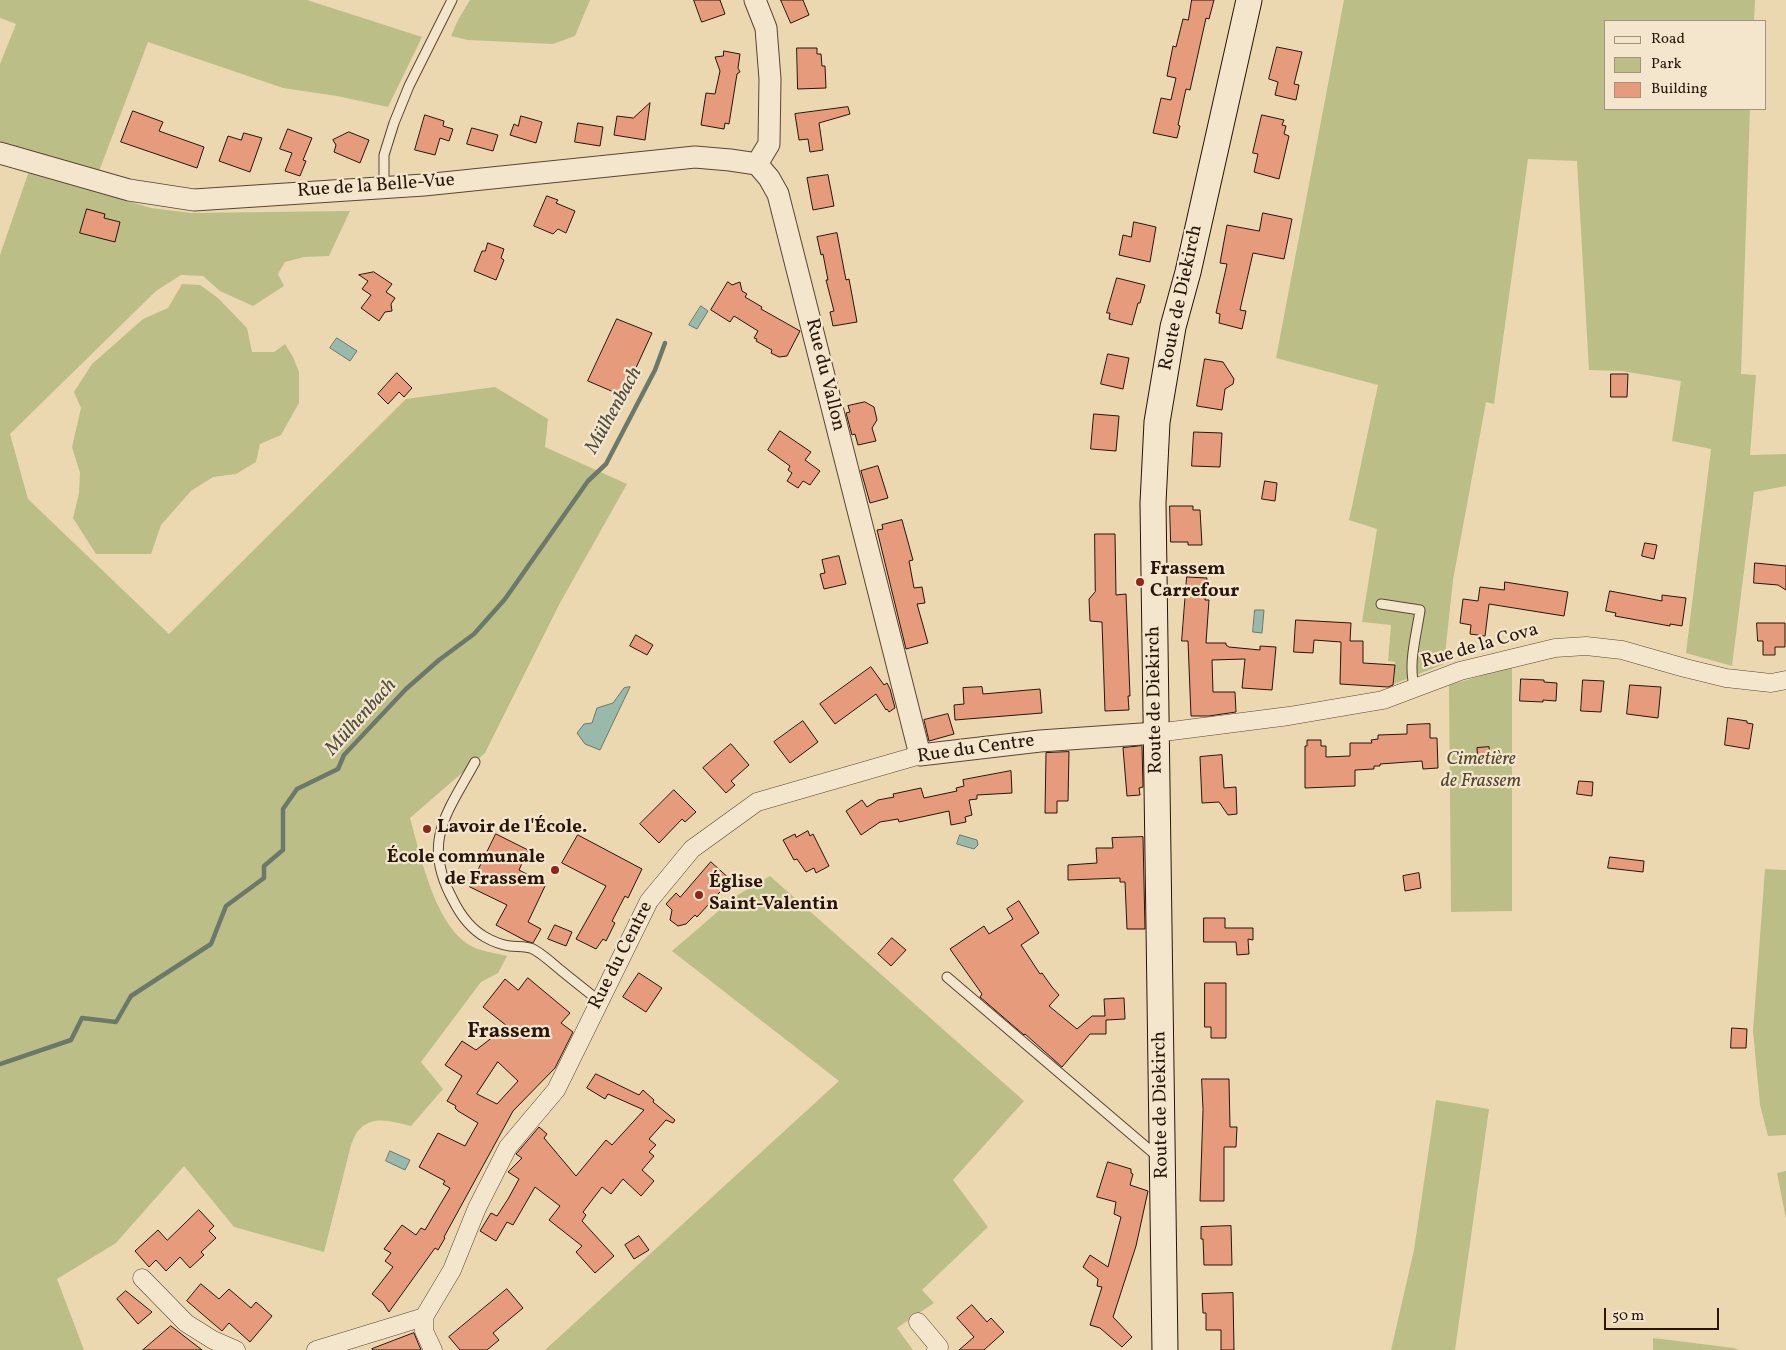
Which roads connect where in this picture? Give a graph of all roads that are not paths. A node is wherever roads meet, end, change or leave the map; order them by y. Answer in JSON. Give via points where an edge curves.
{"nodes":[{"id":1,"x":452,"y":0,"type":"edge"},
{"id":2,"x":755,"y":0,"type":"edge"},
{"id":3,"x":1249,"y":0,"type":"edge"},
{"id":4,"x":0,"y":153,"type":"edge"},
{"id":5,"x":757,"y":164,"type":"junction"},
{"id":6,"x":384,"y":187,"type":"junction"},
{"id":7,"x":1381,"y":604,"type":"dead end"},
{"id":8,"x":1786,"y":680,"type":"edge"},
{"id":9,"x":1415,"y":688,"type":"junction"},
{"id":10,"x":1156,"y":733,"type":"junction"},
{"id":11,"x":920,"y":756,"type":"junction"},
{"id":12,"x":475,"y":762,"type":"dead end"},
{"id":13,"x":947,"y":978,"type":"dead end"},
{"id":14,"x":599,"y":1001,"type":"junction"},
{"id":15,"x":1163,"y":1161,"type":"junction"},
{"id":16,"x":142,"y":1278,"type":"dead end"},
{"id":17,"x":424,"y":1317,"type":"junction"},
{"id":18,"x":918,"y":1322,"type":"dead end"},
{"id":19,"x":236,"y":1350,"type":"edge"},
{"id":20,"x":316,"y":1350,"type":"edge"},
{"id":21,"x":433,"y":1350,"type":"edge"},
{"id":22,"x":936,"y":1350,"type":"edge"},
{"id":23,"x":1165,"y":1350,"type":"edge"}],
"edges":[{"from":1,"to":6,"type":"lane","via":[[394,123],[384,155]]},
{"from":2,"to":5,"type":"street","via":[[766,28],[770,79],[769,144]]},
{"from":3,"to":10,"type":"main road","name":"Route de Diekirch","via":[[1173,327],[1157,422],[1153,503]]},
{"from":4,"to":6,"type":"street","name":"Rue de la Belle-Vue","via":[[130,190],[194,200]]},
{"from":5,"to":6,"type":"street","name":"Rue de la Belle-Vue","via":[[696,157]]},
{"from":5,"to":11,"type":"street","name":"Rue du Vallon","via":[[770,178],[778,194]]},
{"from":7,"to":9,"type":"lane","via":[[1420,610],[1411,678]]},
{"from":8,"to":9,"type":"street","name":"Rue de la Cova","via":[[1771,683],[1726,678],[1622,650],[1586,646],[1555,648],[1470,668]]},
{"from":9,"to":10,"type":"street","name":"Rue de la Cova","via":[[1383,700]]},
{"from":10,"to":11,"type":"street","name":"Rue du Centre","via":[[1040,741]]},
{"from":10,"to":15,"type":"main road","name":"Route de Diekirch"},
{"from":11,"to":14,"type":"street","name":"Rue du Centre","via":[[757,802],[692,849],[649,901]]},
{"from":12,"to":14,"type":"lane","via":[[445,816],[438,836],[441,874],[446,888],[471,926],[485,937],[508,946],[531,948]]},
{"from":13,"to":15,"type":"lane"},
{"from":14,"to":17,"type":"street","name":"Rue du Centre","via":[[556,1090],[508,1147],[477,1208],[452,1270]]},
{"from":15,"to":23,"type":"main road","name":"Route de Diekirch"},
{"from":16,"to":19,"type":"street","via":[[186,1323]]},
{"from":17,"to":20,"type":"street"},
{"from":17,"to":21,"type":"street","via":[[424,1331]]},
{"from":18,"to":22,"type":"street","via":[[939,1347]]}]}
